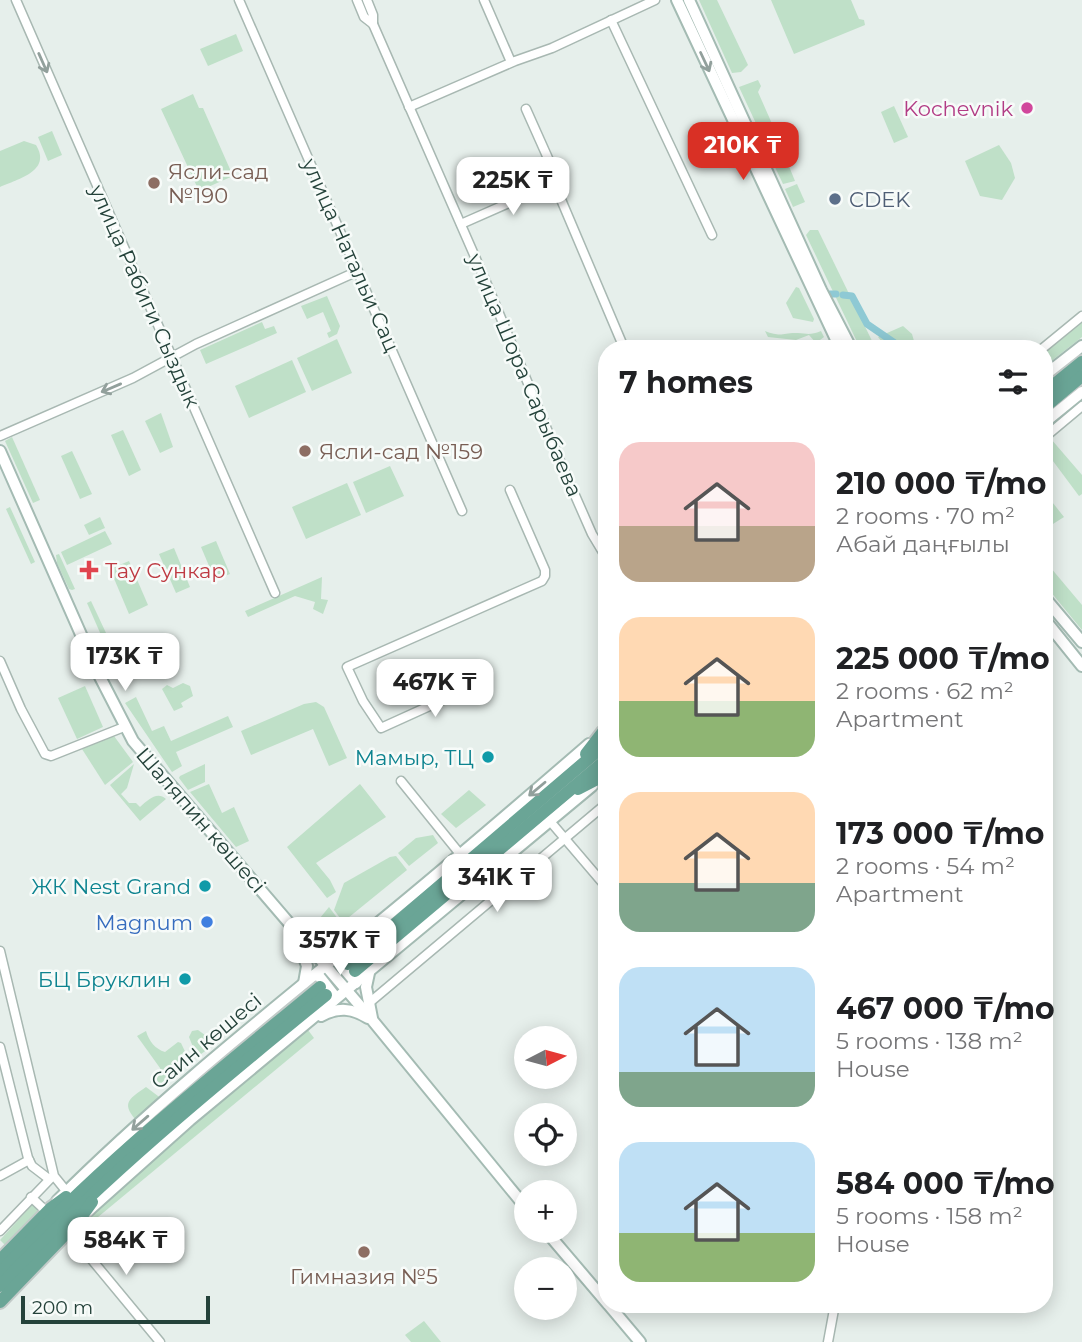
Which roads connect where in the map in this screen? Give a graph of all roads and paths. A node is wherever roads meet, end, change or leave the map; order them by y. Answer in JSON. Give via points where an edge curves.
{"nodes":[{"id":1,"x":16,"y":0,"type":"edge"},
{"id":2,"x":239,"y":0,"type":"edge"},
{"id":3,"x":357,"y":0,"type":"edge"},
{"id":4,"x":367,"y":0,"type":"edge"},
{"id":5,"x":484,"y":0,"type":"edge"},
{"id":6,"x":655,"y":0,"type":"edge"},
{"id":7,"x":677,"y":0,"type":"edge"},
{"id":8,"x":689,"y":0,"type":"edge"},
{"id":9,"x":611,"y":20,"type":"junction"},
{"id":10,"x":373,"y":24,"type":"junction"},
{"id":11,"x":511,"y":62,"type":"junction"},
{"id":12,"x":409,"y":107,"type":"junction"},
{"id":13,"x":526,"y":109,"type":"dead end"},
{"id":14,"x":554,"y":183,"type":"junction"},
{"id":15,"x":461,"y":224,"type":"junction"},
{"id":16,"x":712,"y":235,"type":"dead end"},
{"id":17,"x":358,"y":271,"type":"junction"},
{"id":18,"x":1082,"y":316,"type":"edge"},
{"id":19,"x":621,"y":340,"type":"edge"},
{"id":20,"x":836,"y":340,"type":"edge"},
{"id":21,"x":848,"y":340,"type":"edge"},
{"id":22,"x":1053,"y":340,"type":"edge"},
{"id":23,"x":1082,"y":345,"type":"edge"},
{"id":24,"x":173,"y":359,"type":"junction"},
{"id":25,"x":1082,"y":362,"type":"edge"},
{"id":26,"x":1053,"y":369,"type":"edge"},
{"id":27,"x":1082,"y":376,"type":"edge"},
{"id":28,"x":1053,"y":386,"type":"edge"},
{"id":29,"x":1082,"y":392,"type":"edge"},
{"id":30,"x":1053,"y":400,"type":"edge"},
{"id":31,"x":1082,"y":406,"type":"edge"},
{"id":32,"x":1053,"y":416,"type":"edge"},
{"id":33,"x":1053,"y":430,"type":"edge"},
{"id":34,"x":0,"y":436,"type":"edge"},
{"id":35,"x":0,"y":451,"type":"edge"},
{"id":36,"x":510,"y":490,"type":"dead end"},
{"id":37,"x":462,"y":511,"type":"dead end"},
{"id":38,"x":598,"y":544,"type":"edge"},
{"id":39,"x":275,"y":593,"type":"dead end"},
{"id":40,"x":1053,"y":608,"type":"edge"},
{"id":41,"x":1071,"y":629,"type":"junction"},
{"id":42,"x":1053,"y":630,"type":"edge"},
{"id":43,"x":1060,"y":639,"type":"junction"},
{"id":44,"x":1082,"y":642,"type":"edge"},
{"id":45,"x":0,"y":661,"type":"edge"},
{"id":46,"x":1082,"y":666,"type":"edge"},
{"id":47,"x":478,"y":684,"type":"dead end"},
{"id":48,"x":124,"y":727,"type":"junction"},
{"id":49,"x":598,"y":742,"type":"edge"},
{"id":50,"x":598,"y":744,"type":"edge"},
{"id":51,"x":598,"y":766,"type":"edge"},
{"id":52,"x":598,"y":779,"type":"edge"},
{"id":53,"x":401,"y":781,"type":"dead end"},
{"id":54,"x":598,"y":781,"type":"edge"},
{"id":55,"x":553,"y":803,"type":"junction"},
{"id":56,"x":598,"y":811,"type":"edge"},
{"id":57,"x":550,"y":820,"type":"junction"},
{"id":58,"x":565,"y":839,"type":"junction"},
{"id":59,"x":460,"y":855,"type":"junction"},
{"id":60,"x":598,"y":878,"type":"edge"},
{"id":61,"x":292,"y":925,"type":"junction"},
{"id":62,"x":360,"y":938,"type":"junction"},
{"id":63,"x":0,"y":951,"type":"edge"},
{"id":64,"x":330,"y":961,"type":"junction"},
{"id":65,"x":369,"y":973,"type":"junction"},
{"id":66,"x":351,"y":977,"type":"junction"},
{"id":67,"x":304,"y":983,"type":"junction"},
{"id":68,"x":323,"y":989,"type":"junction"},
{"id":69,"x":369,"y":1003,"type":"junction"},
{"id":70,"x":373,"y":1021,"type":"junction"},
{"id":71,"x":307,"y":1025,"type":"junction"},
{"id":72,"x":0,"y":1047,"type":"edge"},
{"id":73,"x":29,"y":1160,"type":"junction"},
{"id":74,"x":0,"y":1176,"type":"edge"},
{"id":75,"x":51,"y":1178,"type":"junction"},
{"id":76,"x":102,"y":1179,"type":"junction"},
{"id":77,"x":67,"y":1192,"type":"junction"},
{"id":78,"x":514,"y":1193,"type":"edge"},
{"id":79,"x":32,"y":1197,"type":"junction"},
{"id":80,"x":49,"y":1210,"type":"junction"},
{"id":81,"x":79,"y":1220,"type":"junction"},
{"id":82,"x":0,"y":1231,"type":"edge"},
{"id":83,"x":68,"y":1231,"type":"junction"},
{"id":84,"x":556,"y":1243,"type":"edge"},
{"id":85,"x":0,"y":1260,"type":"edge"},
{"id":86,"x":0,"y":1273,"type":"edge"},
{"id":87,"x":598,"y":1293,"type":"edge"},
{"id":88,"x":2,"y":1294,"type":"edge"},
{"id":89,"x":616,"y":1313,"type":"edge"},
{"id":90,"x":833,"y":1313,"type":"edge"},
{"id":91,"x":160,"y":1342,"type":"edge"},
{"id":92,"x":640,"y":1342,"type":"edge"},
{"id":93,"x":828,"y":1342,"type":"edge"}],
"edges":[{"from":1,"to":24,"type":"street","name":"улица Рабиги Сыздык","one_way":true},
{"from":2,"to":17,"type":"street","name":"улица Натальи Сац"},
{"from":3,"to":10,"type":"street","name":"улица Шора Сарыбаева"},
{"from":4,"to":10,"type":"street"},
{"from":5,"to":11,"type":"street"},
{"from":6,"to":9,"type":"street"},
{"from":7,"to":20,"type":"main road","one_way":true},
{"from":8,"to":21,"type":"main road"},
{"from":9,"to":11,"type":"street"},
{"from":9,"to":16,"type":"street"},
{"from":10,"to":12,"type":"street","name":"улица Шора Сарыбаева"},
{"from":11,"to":12,"type":"street"},
{"from":12,"to":15,"type":"street","name":"улица Шора Сарыбаева"},
{"from":13,"to":14,"type":"street","via":[[551,165]]},
{"from":14,"to":15,"type":"street"},
{"from":14,"to":19,"type":"street"},
{"from":15,"to":38,"type":"street","name":"улица Шора Сарыбаева"},
{"from":17,"to":24,"type":"street","via":[[196,344]]},
{"from":17,"to":37,"type":"street","name":"улица Натальи Сац"},
{"from":18,"to":22,"type":"street"},
{"from":23,"to":26,"type":"main road"},
{"from":24,"to":34,"type":"street","one_way":true},
{"from":24,"to":39,"type":"street","name":"улица Рабиги Сыздык"},
{"from":25,"to":28,"type":"main road"},
{"from":27,"to":30,"type":"main road"},
{"from":29,"to":32,"type":"main road"},
{"from":31,"to":33,"type":"street"},
{"from":35,"to":48,"type":"main road","name":"Шаляпин көшесі"},
{"from":36,"to":47,"type":"street","via":[[545,570],[542,580],[347,667],[381,728]]},
{"from":40,"to":41,"type":"main road"},
{"from":41,"to":43,"type":"main road","via":[[1063,630]]},
{"from":41,"to":44,"type":"main road"},
{"from":42,"to":43,"type":"main road"},
{"from":43,"to":46,"type":"main road"},
{"from":45,"to":48,"type":"street","via":[[45,754],[51,756]]},
{"from":48,"to":61,"type":"main road","name":"Шаляпин көшесі"},
{"from":49,"to":59,"type":"main road","name":"Саин көшесі","one_way":true},
{"from":50,"to":66,"type":"main road","name":"Саин көшесі"},
{"from":51,"to":55,"type":"main road","name":"Саин көшесі"},
{"from":52,"to":55,"type":"main road"},
{"from":53,"to":59,"type":"street"},
{"from":54,"to":57,"type":"main road","name":"Саин көшесі"},
{"from":55,"to":66,"type":"main road","name":"Саин көшесі"},
{"from":56,"to":58,"type":"street"},
{"from":57,"to":58,"type":"street"},
{"from":57,"to":65,"type":"main road","name":"Саин көшесі"},
{"from":58,"to":60,"type":"street"},
{"from":58,"to":69,"type":"street"},
{"from":59,"to":62,"type":"main road","name":"Саин көшесі"},
{"from":61,"to":62,"type":"main road","via":[[328,946]]},
{"from":61,"to":64,"type":"main road","name":"Шаляпин көшесі"},
{"from":61,"to":67,"type":"main road","via":[[306,959]]},
{"from":62,"to":64,"type":"main road","name":"Саин көшесі"},
{"from":63,"to":75,"type":"street"},
{"from":64,"to":66,"type":"main road","name":"Шаляпин көшесі"},
{"from":64,"to":68,"type":"main road","name":"Саин көшесі"},
{"from":65,"to":66,"type":"main road","name":"Саин көшесі"},
{"from":65,"to":69,"type":"main road"},
{"from":66,"to":68,"type":"main road","name":"Саин көшесі"},
{"from":66,"to":70,"type":"main road","name":"Шаляпин көшесі"},
{"from":67,"to":68,"type":"main road","name":"Саин көшесі"},
{"from":67,"to":77,"type":"main road","name":"Саин көшесі","one_way":true,"via":[[199,1070]]},
{"from":68,"to":71,"type":"main road","name":"Саин көшесі"},
{"from":68,"to":76,"type":"main road","name":"Саин көшесі"},
{"from":69,"to":70,"type":"main road"},
{"from":70,"to":71,"type":"main road","via":[[337,1009]]},
{"from":70,"to":78,"type":"main road","name":"Шаляпин көшесі"},
{"from":71,"to":81,"type":"main road","name":"Саин көшесі","via":[[190,1120]]},
{"from":72,"to":73,"type":"street"},
{"from":73,"to":74,"type":"street"},
{"from":73,"to":75,"type":"street"},
{"from":75,"to":77,"type":"street"},
{"from":75,"to":79,"type":"street"},
{"from":76,"to":80,"type":"main road"},
{"from":76,"to":81,"type":"main road"},
{"from":76,"to":86,"type":"main road","name":"Саин көшесі"},
{"from":76,"to":88,"type":"main road","name":"Саин көшесі"},
{"from":77,"to":80,"type":"main road","name":"Саин көшесі"},
{"from":79,"to":80,"type":"street"},
{"from":79,"to":82,"type":"street"},
{"from":80,"to":85,"type":"main road","name":"Саин көшесі"},
{"from":81,"to":83,"type":"main road","name":"Саин көшесі"},
{"from":83,"to":88,"type":"main road","name":"Саин көшесі"},
{"from":83,"to":91,"type":"street"},
{"from":84,"to":87,"type":"main road"},
{"from":89,"to":92,"type":"main road"},
{"from":90,"to":93,"type":"street"}]}
